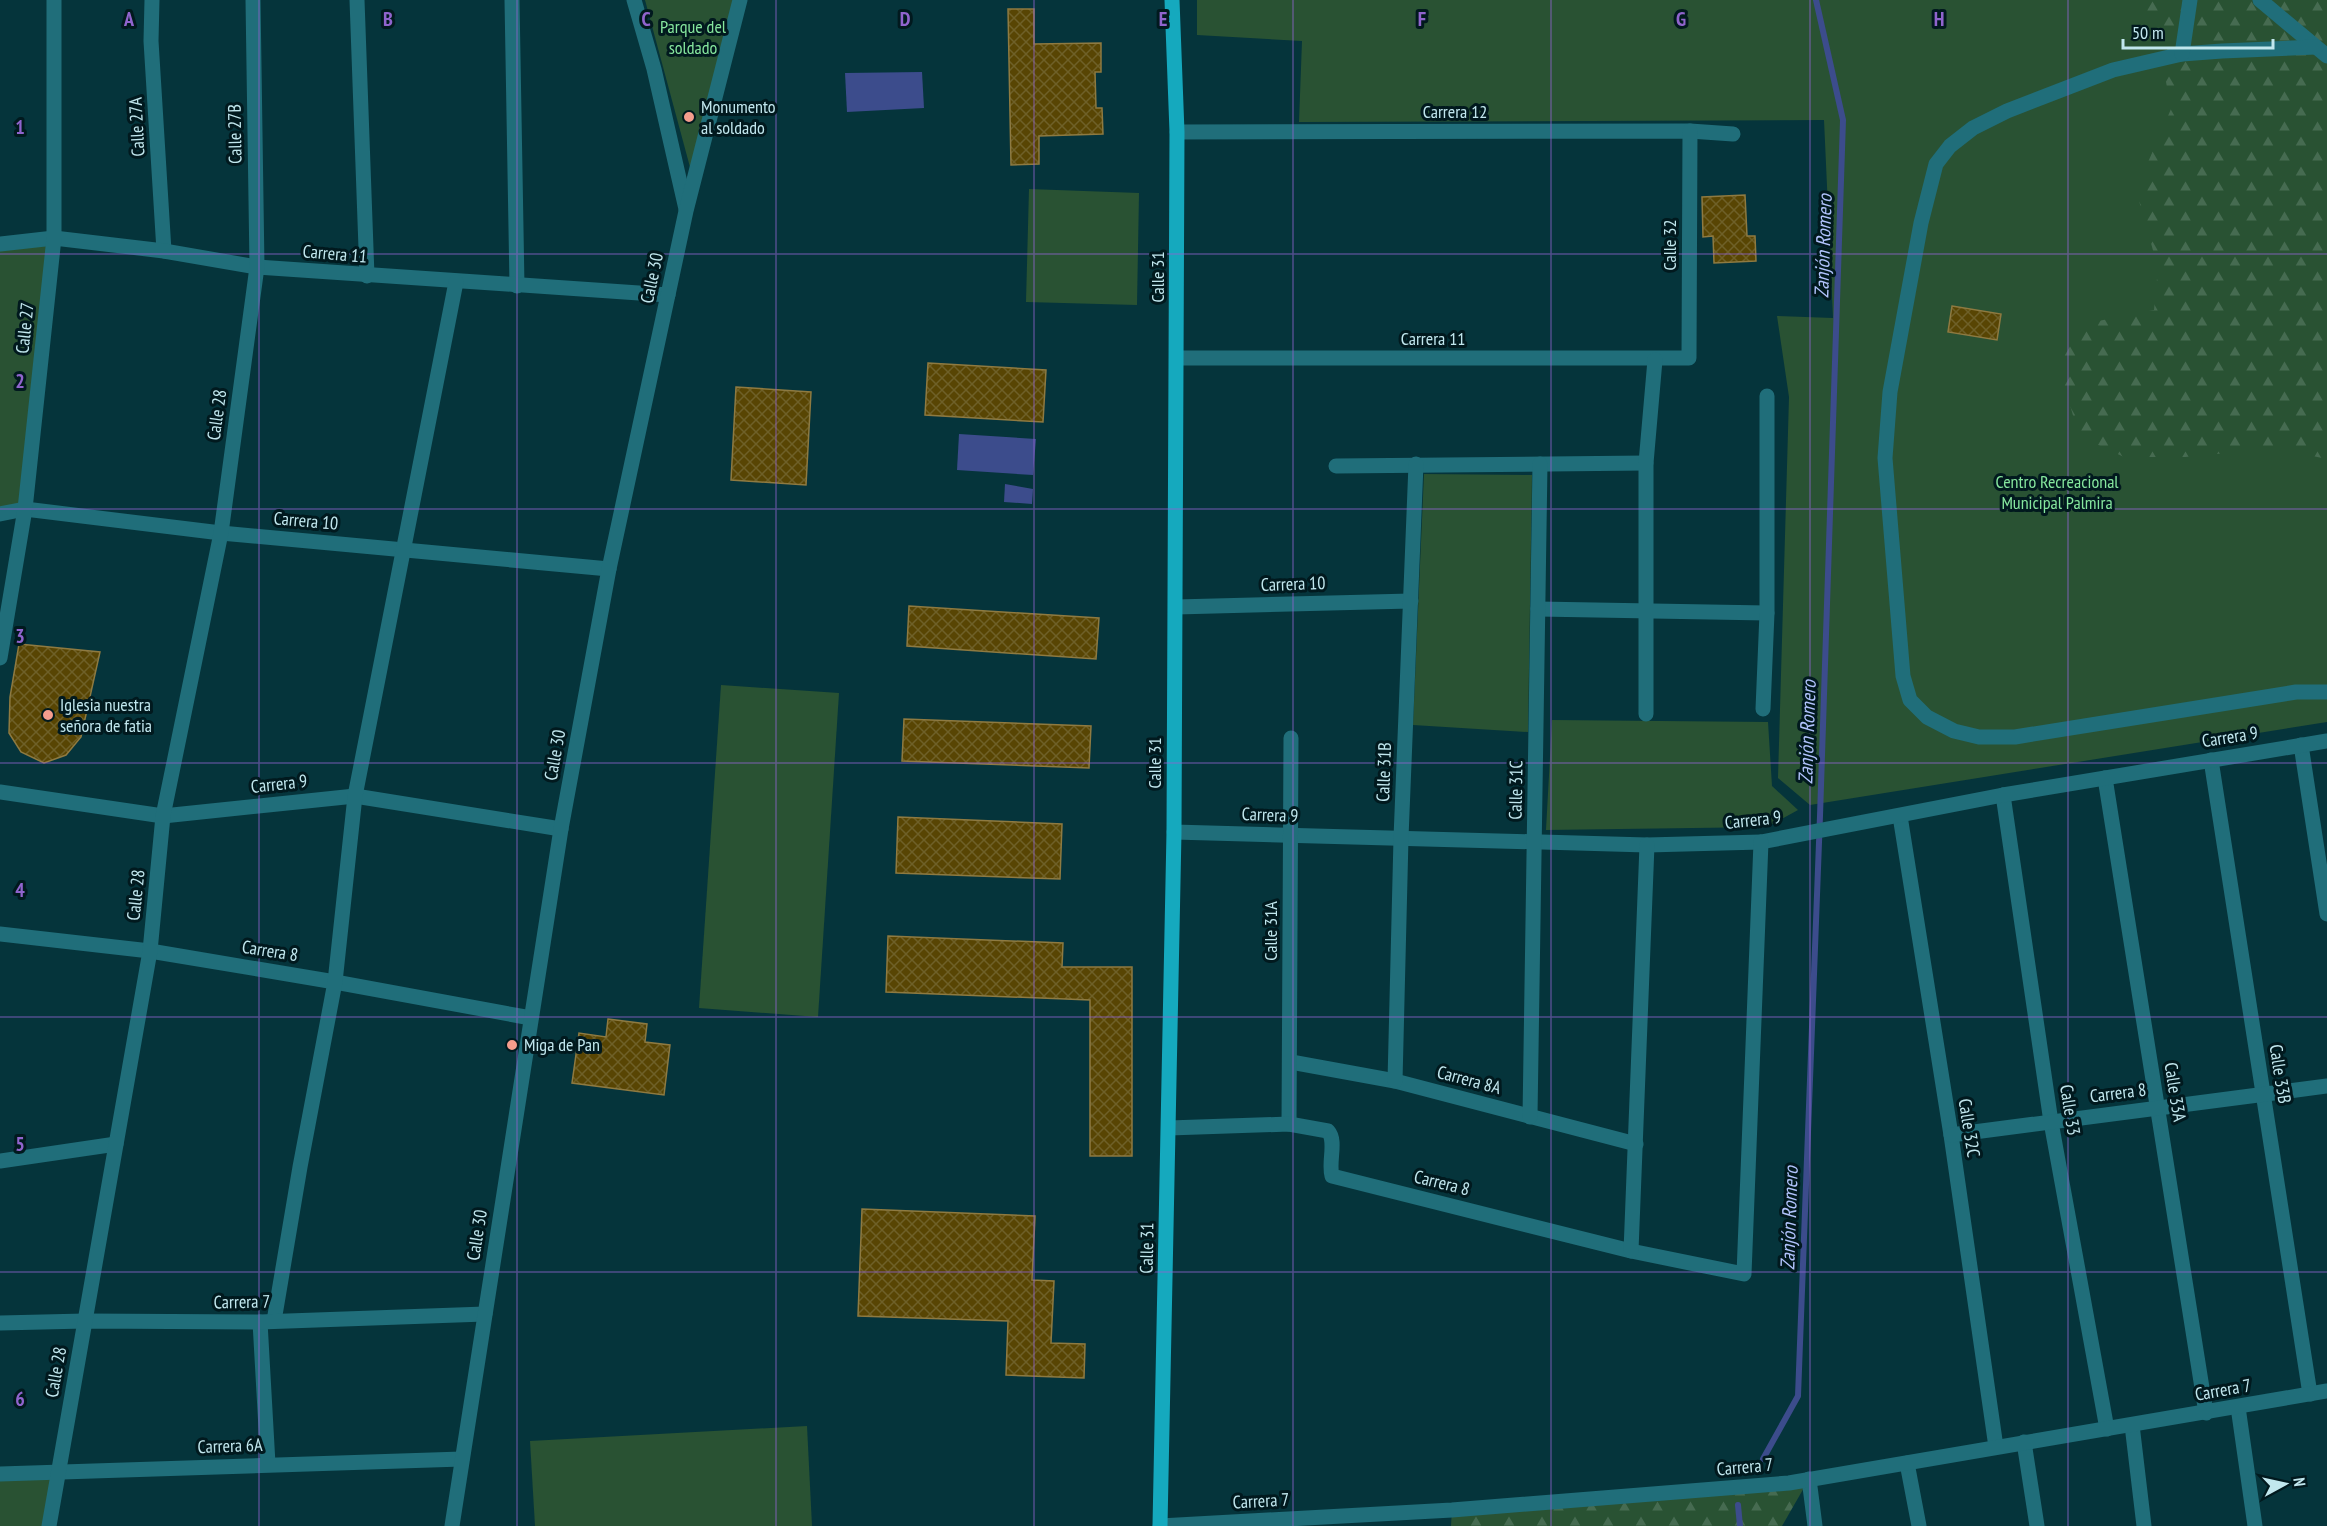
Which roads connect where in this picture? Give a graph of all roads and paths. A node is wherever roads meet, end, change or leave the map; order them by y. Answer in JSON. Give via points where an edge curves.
{"nodes":[{"id":1,"x":54,"y":0,"type":"edge"},
{"id":2,"x":152,"y":0,"type":"edge"},
{"id":3,"x":253,"y":0,"type":"edge"},
{"id":4,"x":357,"y":0,"type":"edge"},
{"id":5,"x":512,"y":0,"type":"edge"},
{"id":6,"x":634,"y":0,"type":"edge"},
{"id":7,"x":740,"y":0,"type":"edge"},
{"id":8,"x":1172,"y":0,"type":"edge"},
{"id":9,"x":2190,"y":0,"type":"edge"},
{"id":10,"x":2260,"y":0,"type":"edge"},
{"id":11,"x":2322,"y":52,"type":"edge"},
{"id":12,"x":2182,"y":54,"type":"junction"},
{"id":13,"x":1690,"y":131,"type":"junction"},
{"id":14,"x":1177,"y":132,"type":"junction"},
{"id":15,"x":1733,"y":134,"type":"dead end"},
{"id":16,"x":686,"y":211,"type":"junction"},
{"id":17,"x":54,"y":238,"type":"junction"},
{"id":18,"x":0,"y":244,"type":"edge"},
{"id":19,"x":164,"y":251,"type":"junction"},
{"id":20,"x":257,"y":267,"type":"junction"},
{"id":21,"x":367,"y":276,"type":"junction"},
{"id":22,"x":456,"y":282,"type":"junction"},
{"id":23,"x":517,"y":286,"type":"junction"},
{"id":24,"x":668,"y":296,"type":"junction"},
{"id":25,"x":1177,"y":358,"type":"junction"},
{"id":26,"x":1689,"y":358,"type":"joint"},
{"id":27,"x":1655,"y":360,"type":"junction"},
{"id":28,"x":1767,"y":396,"type":"dead end"},
{"id":29,"x":1646,"y":463,"type":"junction"},
{"id":30,"x":1416,"y":464,"type":"junction"},
{"id":31,"x":1540,"y":465,"type":"junction"},
{"id":32,"x":1336,"y":466,"type":"dead end"},
{"id":33,"x":25,"y":509,"type":"junction"},
{"id":34,"x":0,"y":514,"type":"edge"},
{"id":35,"x":221,"y":533,"type":"junction"},
{"id":36,"x":405,"y":549,"type":"junction"},
{"id":37,"x":609,"y":569,"type":"junction"},
{"id":38,"x":1411,"y":601,"type":"junction"},
{"id":39,"x":1176,"y":607,"type":"junction"},
{"id":40,"x":1538,"y":609,"type":"junction"},
{"id":41,"x":1646,"y":611,"type":"junction"},
{"id":42,"x":1767,"y":613,"type":"junction"},
{"id":43,"x":0,"y":658,"type":"edge"},
{"id":44,"x":2327,"y":692,"type":"edge"},
{"id":45,"x":1763,"y":710,"type":"dead end"},
{"id":46,"x":1646,"y":714,"type":"dead end"},
{"id":47,"x":1291,"y":738,"type":"dead end"},
{"id":48,"x":2327,"y":741,"type":"edge"},
{"id":49,"x":2301,"y":745,"type":"junction"},
{"id":50,"x":2211,"y":760,"type":"junction"},
{"id":51,"x":2105,"y":778,"type":"junction"},
{"id":52,"x":0,"y":792,"type":"edge"},
{"id":53,"x":2003,"y":795,"type":"junction"},
{"id":54,"x":355,"y":796,"type":"junction"},
{"id":55,"x":163,"y":816,"type":"junction"},
{"id":56,"x":1900,"y":816,"type":"junction"},
{"id":57,"x":561,"y":829,"type":"junction"},
{"id":58,"x":1174,"y":832,"type":"junction"},
{"id":59,"x":1290,"y":835,"type":"junction"},
{"id":60,"x":1401,"y":838,"type":"junction"},
{"id":61,"x":1535,"y":842,"type":"junction"},
{"id":62,"x":1761,"y":842,"type":"junction"},
{"id":63,"x":1647,"y":845,"type":"junction"},
{"id":64,"x":2327,"y":914,"type":"edge"},
{"id":65,"x":0,"y":934,"type":"edge"},
{"id":66,"x":150,"y":951,"type":"junction"},
{"id":67,"x":334,"y":982,"type":"junction"},
{"id":68,"x":531,"y":1018,"type":"junction"},
{"id":69,"x":1291,"y":1062,"type":"junction"},
{"id":70,"x":1395,"y":1081,"type":"junction"},
{"id":71,"x":2327,"y":1086,"type":"edge"},
{"id":72,"x":2263,"y":1094,"type":"junction"},
{"id":73,"x":2157,"y":1108,"type":"junction"},
{"id":74,"x":1530,"y":1116,"type":"junction"},
{"id":75,"x":2051,"y":1122,"type":"junction"},
{"id":76,"x":1289,"y":1124,"type":"junction"},
{"id":77,"x":1169,"y":1128,"type":"junction"},
{"id":78,"x":1951,"y":1135,"type":"junction"},
{"id":79,"x":116,"y":1144,"type":"junction"},
{"id":80,"x":1636,"y":1144,"type":"junction"},
{"id":81,"x":0,"y":1161,"type":"edge"},
{"id":82,"x":1631,"y":1251,"type":"junction"},
{"id":83,"x":485,"y":1314,"type":"junction"},
{"id":84,"x":85,"y":1321,"type":"junction"},
{"id":85,"x":267,"y":1321,"type":"junction"},
{"id":86,"x":0,"y":1323,"type":"edge"},
{"id":87,"x":2327,"y":1391,"type":"edge"},
{"id":88,"x":2310,"y":1394,"type":"junction"},
{"id":89,"x":2238,"y":1407,"type":"junction"},
{"id":90,"x":2206,"y":1413,"type":"junction"},
{"id":91,"x":2132,"y":1425,"type":"junction"},
{"id":92,"x":2107,"y":1429,"type":"junction"},
{"id":93,"x":2024,"y":1442,"type":"junction"},
{"id":94,"x":1996,"y":1447,"type":"junction"},
{"id":95,"x":462,"y":1459,"type":"junction"},
{"id":96,"x":1908,"y":1463,"type":"junction"},
{"id":97,"x":268,"y":1464,"type":"junction"},
{"id":98,"x":57,"y":1473,"type":"junction"},
{"id":99,"x":0,"y":1474,"type":"edge"},
{"id":100,"x":1809,"y":1479,"type":"junction"},
{"id":101,"x":1437,"y":1519,"type":"edge"},
{"id":102,"x":1329,"y":1521,"type":"edge"},
{"id":103,"x":49,"y":1526,"type":"edge"},
{"id":104,"x":452,"y":1526,"type":"edge"},
{"id":105,"x":1160,"y":1526,"type":"edge"},
{"id":106,"x":1815,"y":1526,"type":"edge"},
{"id":107,"x":1919,"y":1526,"type":"edge"},
{"id":108,"x":2037,"y":1526,"type":"edge"},
{"id":109,"x":2144,"y":1526,"type":"edge"},
{"id":110,"x":2255,"y":1526,"type":"edge"}],
"edges":[{"from":1,"to":17,"type":"street","name":"Calle 27"},
{"from":2,"to":19,"type":"street","name":"Calle 27A"},
{"from":3,"to":20,"type":"street","name":"Calle 27B"},
{"from":4,"to":21,"type":"street"},
{"from":5,"to":23,"type":"street"},
{"from":6,"to":16,"type":"street"},
{"from":7,"to":16,"type":"street","name":"Calle 30"},
{"from":8,"to":14,"type":"main road","name":"Calle 31"},
{"from":9,"to":12,"type":"street"},
{"from":10,"to":11,"type":"street"},
{"from":11,"to":12,"type":"street"},
{"from":12,"to":44,"type":"street","via":[[2113,70],[2007,111],[1960,137],[1936,164],[1892,381],[1885,458],[1903,676],[1910,700],[1927,717],[1954,731],[1979,737],[2015,737],[2296,692]]},
{"from":13,"to":14,"type":"street","name":"Carrera 12"},
{"from":13,"to":15,"type":"street","name":"Carrera 12"},
{"from":13,"to":26,"type":"street","name":"Calle 32"},
{"from":14,"to":25,"type":"main road","name":"Calle 31"},
{"from":16,"to":24,"type":"street","name":"Calle 30"},
{"from":17,"to":18,"type":"street","name":"Carrera 11"},
{"from":17,"to":19,"type":"street","name":"Carrera 11"},
{"from":17,"to":33,"type":"street","name":"Calle 27"},
{"from":19,"to":20,"type":"street","name":"Carrera 11"},
{"from":20,"to":21,"type":"street","name":"Carrera 11"},
{"from":20,"to":35,"type":"street","name":"Calle 28"},
{"from":21,"to":22,"type":"street","name":"Carrera 11"},
{"from":22,"to":23,"type":"street","name":"Carrera 11"},
{"from":22,"to":36,"type":"street"},
{"from":23,"to":24,"type":"street","name":"Carrera 11"},
{"from":24,"to":37,"type":"street","name":"Calle 30"},
{"from":25,"to":27,"type":"street","name":"Carrera 11"},
{"from":25,"to":39,"type":"main road","name":"Calle 31"},
{"from":26,"to":27,"type":"street","name":"Carrera 11"},
{"from":27,"to":29,"type":"street"},
{"from":28,"to":42,"type":"street"},
{"from":29,"to":31,"type":"street"},
{"from":29,"to":41,"type":"street"},
{"from":30,"to":31,"type":"street"},
{"from":30,"to":32,"type":"street"},
{"from":30,"to":38,"type":"street","name":"Calle 31B"},
{"from":31,"to":40,"type":"street","name":"Calle 31C"},
{"from":33,"to":34,"type":"street","name":"Carrera 10"},
{"from":33,"to":35,"type":"street","name":"Carrera 10"},
{"from":33,"to":43,"type":"street","name":"Calle 27"},
{"from":35,"to":36,"type":"street","name":"Carrera 10"},
{"from":35,"to":55,"type":"street","name":"Calle 28"},
{"from":36,"to":37,"type":"street","name":"Carrera 10"},
{"from":36,"to":54,"type":"street"},
{"from":37,"to":57,"type":"street","name":"Calle 30"},
{"from":38,"to":39,"type":"street","name":"Carrera 10"},
{"from":38,"to":60,"type":"street","name":"Calle 31B"},
{"from":39,"to":58,"type":"main road","name":"Calle 31"},
{"from":40,"to":41,"type":"street"},
{"from":40,"to":61,"type":"street","name":"Calle 31C"},
{"from":41,"to":42,"type":"street"},
{"from":41,"to":46,"type":"street"},
{"from":42,"to":45,"type":"street"},
{"from":47,"to":59,"type":"street","name":"Calle 31A"},
{"from":48,"to":49,"type":"street","name":"Carrera 9"},
{"from":49,"to":50,"type":"street","name":"Carrera 9"},
{"from":49,"to":64,"type":"street"},
{"from":50,"to":51,"type":"street","name":"Carrera 9"},
{"from":50,"to":72,"type":"street","name":"Calle 33B"},
{"from":51,"to":53,"type":"street","name":"Carrera 9"},
{"from":51,"to":73,"type":"street","name":"Calle 33A"},
{"from":52,"to":55,"type":"street","name":"Carrera 9"},
{"from":53,"to":56,"type":"street","name":"Carrera 9"},
{"from":53,"to":75,"type":"street","name":"Calle 33"},
{"from":54,"to":55,"type":"street","name":"Carrera 9"},
{"from":54,"to":57,"type":"street","name":"Carrera 9"},
{"from":54,"to":67,"type":"street"},
{"from":55,"to":66,"type":"street","name":"Calle 28"},
{"from":56,"to":62,"type":"street","name":"Carrera 9"},
{"from":56,"to":78,"type":"street","name":"Calle 32C"},
{"from":57,"to":68,"type":"street","name":"Calle 30"},
{"from":58,"to":59,"type":"street","name":"Carrera 9"},
{"from":58,"to":77,"type":"main road","name":"Calle 31"},
{"from":59,"to":60,"type":"street","name":"Carrera 9"},
{"from":59,"to":69,"type":"street","name":"Calle 31A"},
{"from":60,"to":61,"type":"street","name":"Carrera 9"},
{"from":60,"to":70,"type":"street","name":"Calle 31B"},
{"from":61,"to":63,"type":"street","name":"Carrera 9"},
{"from":61,"to":74,"type":"street","name":"Calle 31C"},
{"from":62,"to":63,"type":"street","name":"Carrera 9"},
{"from":62,"to":82,"type":"street","name":"Carrera 8","via":[[1744,1274]]},
{"from":63,"to":80,"type":"street"},
{"from":65,"to":66,"type":"street","name":"Carrera 8"},
{"from":66,"to":67,"type":"street","name":"Carrera 8"},
{"from":66,"to":79,"type":"street","name":"Calle 28"},
{"from":67,"to":68,"type":"street","name":"Carrera 8"},
{"from":67,"to":85,"type":"street"},
{"from":68,"to":83,"type":"street","name":"Calle 30"},
{"from":69,"to":70,"type":"street","name":"Carrera 8A"},
{"from":69,"to":76,"type":"street","name":"Calle 31A"},
{"from":70,"to":74,"type":"street","name":"Carrera 8A"},
{"from":71,"to":72,"type":"street","name":"Carrera 8"},
{"from":72,"to":73,"type":"street","name":"Carrera 8"},
{"from":72,"to":88,"type":"street","name":"Calle 33B"},
{"from":73,"to":75,"type":"street","name":"Carrera 8"},
{"from":73,"to":90,"type":"street","name":"Calle 33A"},
{"from":74,"to":80,"type":"street","name":"Carrera 8A"},
{"from":75,"to":78,"type":"street","name":"Carrera 8"},
{"from":75,"to":92,"type":"street","name":"Calle 33"},
{"from":76,"to":77,"type":"street","name":"Carrera 8"},
{"from":76,"to":82,"type":"street","name":"Carrera 8","via":[[1331,1133],[1332,1176]]},
{"from":77,"to":105,"type":"main road","name":"Calle 31"},
{"from":78,"to":94,"type":"street","name":"Calle 32C"},
{"from":79,"to":81,"type":"street"},
{"from":79,"to":84,"type":"street","name":"Calle 28"},
{"from":80,"to":82,"type":"street"},
{"from":83,"to":85,"type":"street","name":"Carrera 7"},
{"from":83,"to":95,"type":"street","name":"Calle 30"},
{"from":84,"to":85,"type":"street","name":"Carrera 7"},
{"from":84,"to":86,"type":"street","name":"Carrera 7"},
{"from":84,"to":98,"type":"street","name":"Calle 28"},
{"from":85,"to":97,"type":"street"},
{"from":87,"to":88,"type":"street","name":"Carrera 7"},
{"from":88,"to":89,"type":"street","name":"Carrera 7"},
{"from":89,"to":90,"type":"street","name":"Carrera 7"},
{"from":89,"to":110,"type":"street"},
{"from":90,"to":91,"type":"street","name":"Carrera 7"},
{"from":91,"to":92,"type":"street","name":"Carrera 7"},
{"from":91,"to":109,"type":"street"},
{"from":92,"to":93,"type":"street","name":"Carrera 7"},
{"from":93,"to":94,"type":"street","name":"Carrera 7"},
{"from":93,"to":108,"type":"street"},
{"from":94,"to":96,"type":"street","name":"Carrera 7"},
{"from":95,"to":97,"type":"street","name":"Carrera 6A"},
{"from":95,"to":104,"type":"street","name":"Calle 30"},
{"from":96,"to":100,"type":"street","name":"Carrera 7"},
{"from":96,"to":107,"type":"street"},
{"from":97,"to":98,"type":"street","name":"Carrera 6A"},
{"from":98,"to":99,"type":"street","name":"Carrera 6A"},
{"from":98,"to":103,"type":"street","name":"Calle 28"},
{"from":100,"to":101,"type":"street","name":"Carrera 7"},
{"from":100,"to":106,"type":"street"},
{"from":101,"to":102,"type":"street","name":"Carrera 7"},
{"from":102,"to":105,"type":"street","name":"Carrera 7"}]}
